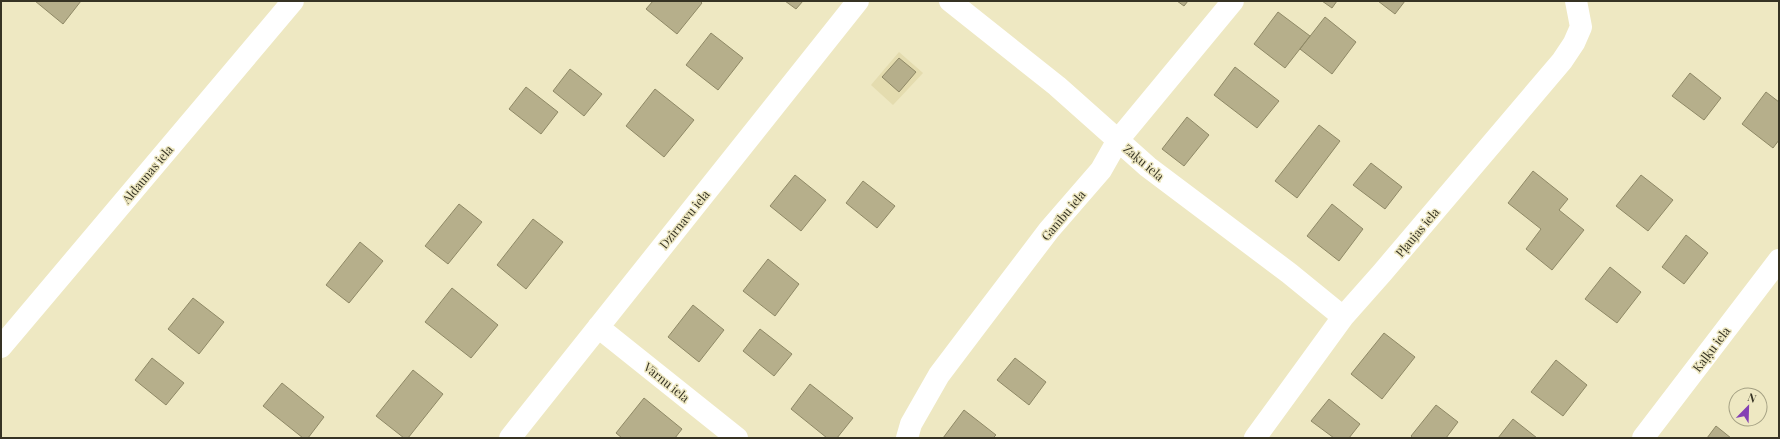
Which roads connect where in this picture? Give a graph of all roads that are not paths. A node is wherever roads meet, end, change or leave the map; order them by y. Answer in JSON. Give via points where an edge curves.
{"nodes":[{"id":1,"x":293,"y":1,"type":"edge"},
{"id":2,"x":858,"y":1,"type":"edge"},
{"id":3,"x":950,"y":1,"type":"edge"},
{"id":4,"x":1233,"y":1,"type":"edge"},
{"id":5,"x":1576,"y":1,"type":"edge"},
{"id":6,"x":1118,"y":140,"type":"junction"},
{"id":7,"x":1779,"y":260,"type":"edge"},
{"id":8,"x":1343,"y":317,"type":"junction"},
{"id":9,"x":598,"y":327,"type":"junction"},
{"id":10,"x":1,"y":347,"type":"edge"},
{"id":11,"x":510,"y":438,"type":"edge"},
{"id":12,"x":737,"y":438,"type":"edge"},
{"id":13,"x":906,"y":438,"type":"edge"},
{"id":14,"x":1255,"y":438,"type":"edge"},
{"id":15,"x":1642,"y":438,"type":"edge"}],
"edges":[{"from":1,"to":10,"type":"street","name":"Aldaunas iela"},
{"from":2,"to":9,"type":"street","name":"Dzirnavu iela"},
{"from":3,"to":6,"type":"street","name":"Zaķu iela","via":[[1057,86]]},
{"from":4,"to":6,"type":"street","name":"Ganību iela"},
{"from":5,"to":8,"type":"street","name":"Pļaujas iela","via":[[1581,27],[1562,61]]},
{"from":6,"to":8,"type":"street","name":"Zaķu iela","via":[[1148,167],[1290,273]]},
{"from":6,"to":13,"type":"street","name":"Ganību iela","via":[[1101,170],[1049,230],[939,375],[911,424]]},
{"from":7,"to":15,"type":"street","name":"Kaļķu iela"},
{"from":8,"to":14,"type":"street","name":"Pļaujas iela"},
{"from":9,"to":11,"type":"street","name":"Dzirnavu iela"},
{"from":9,"to":12,"type":"street","name":"Vārnu iela"}]}
